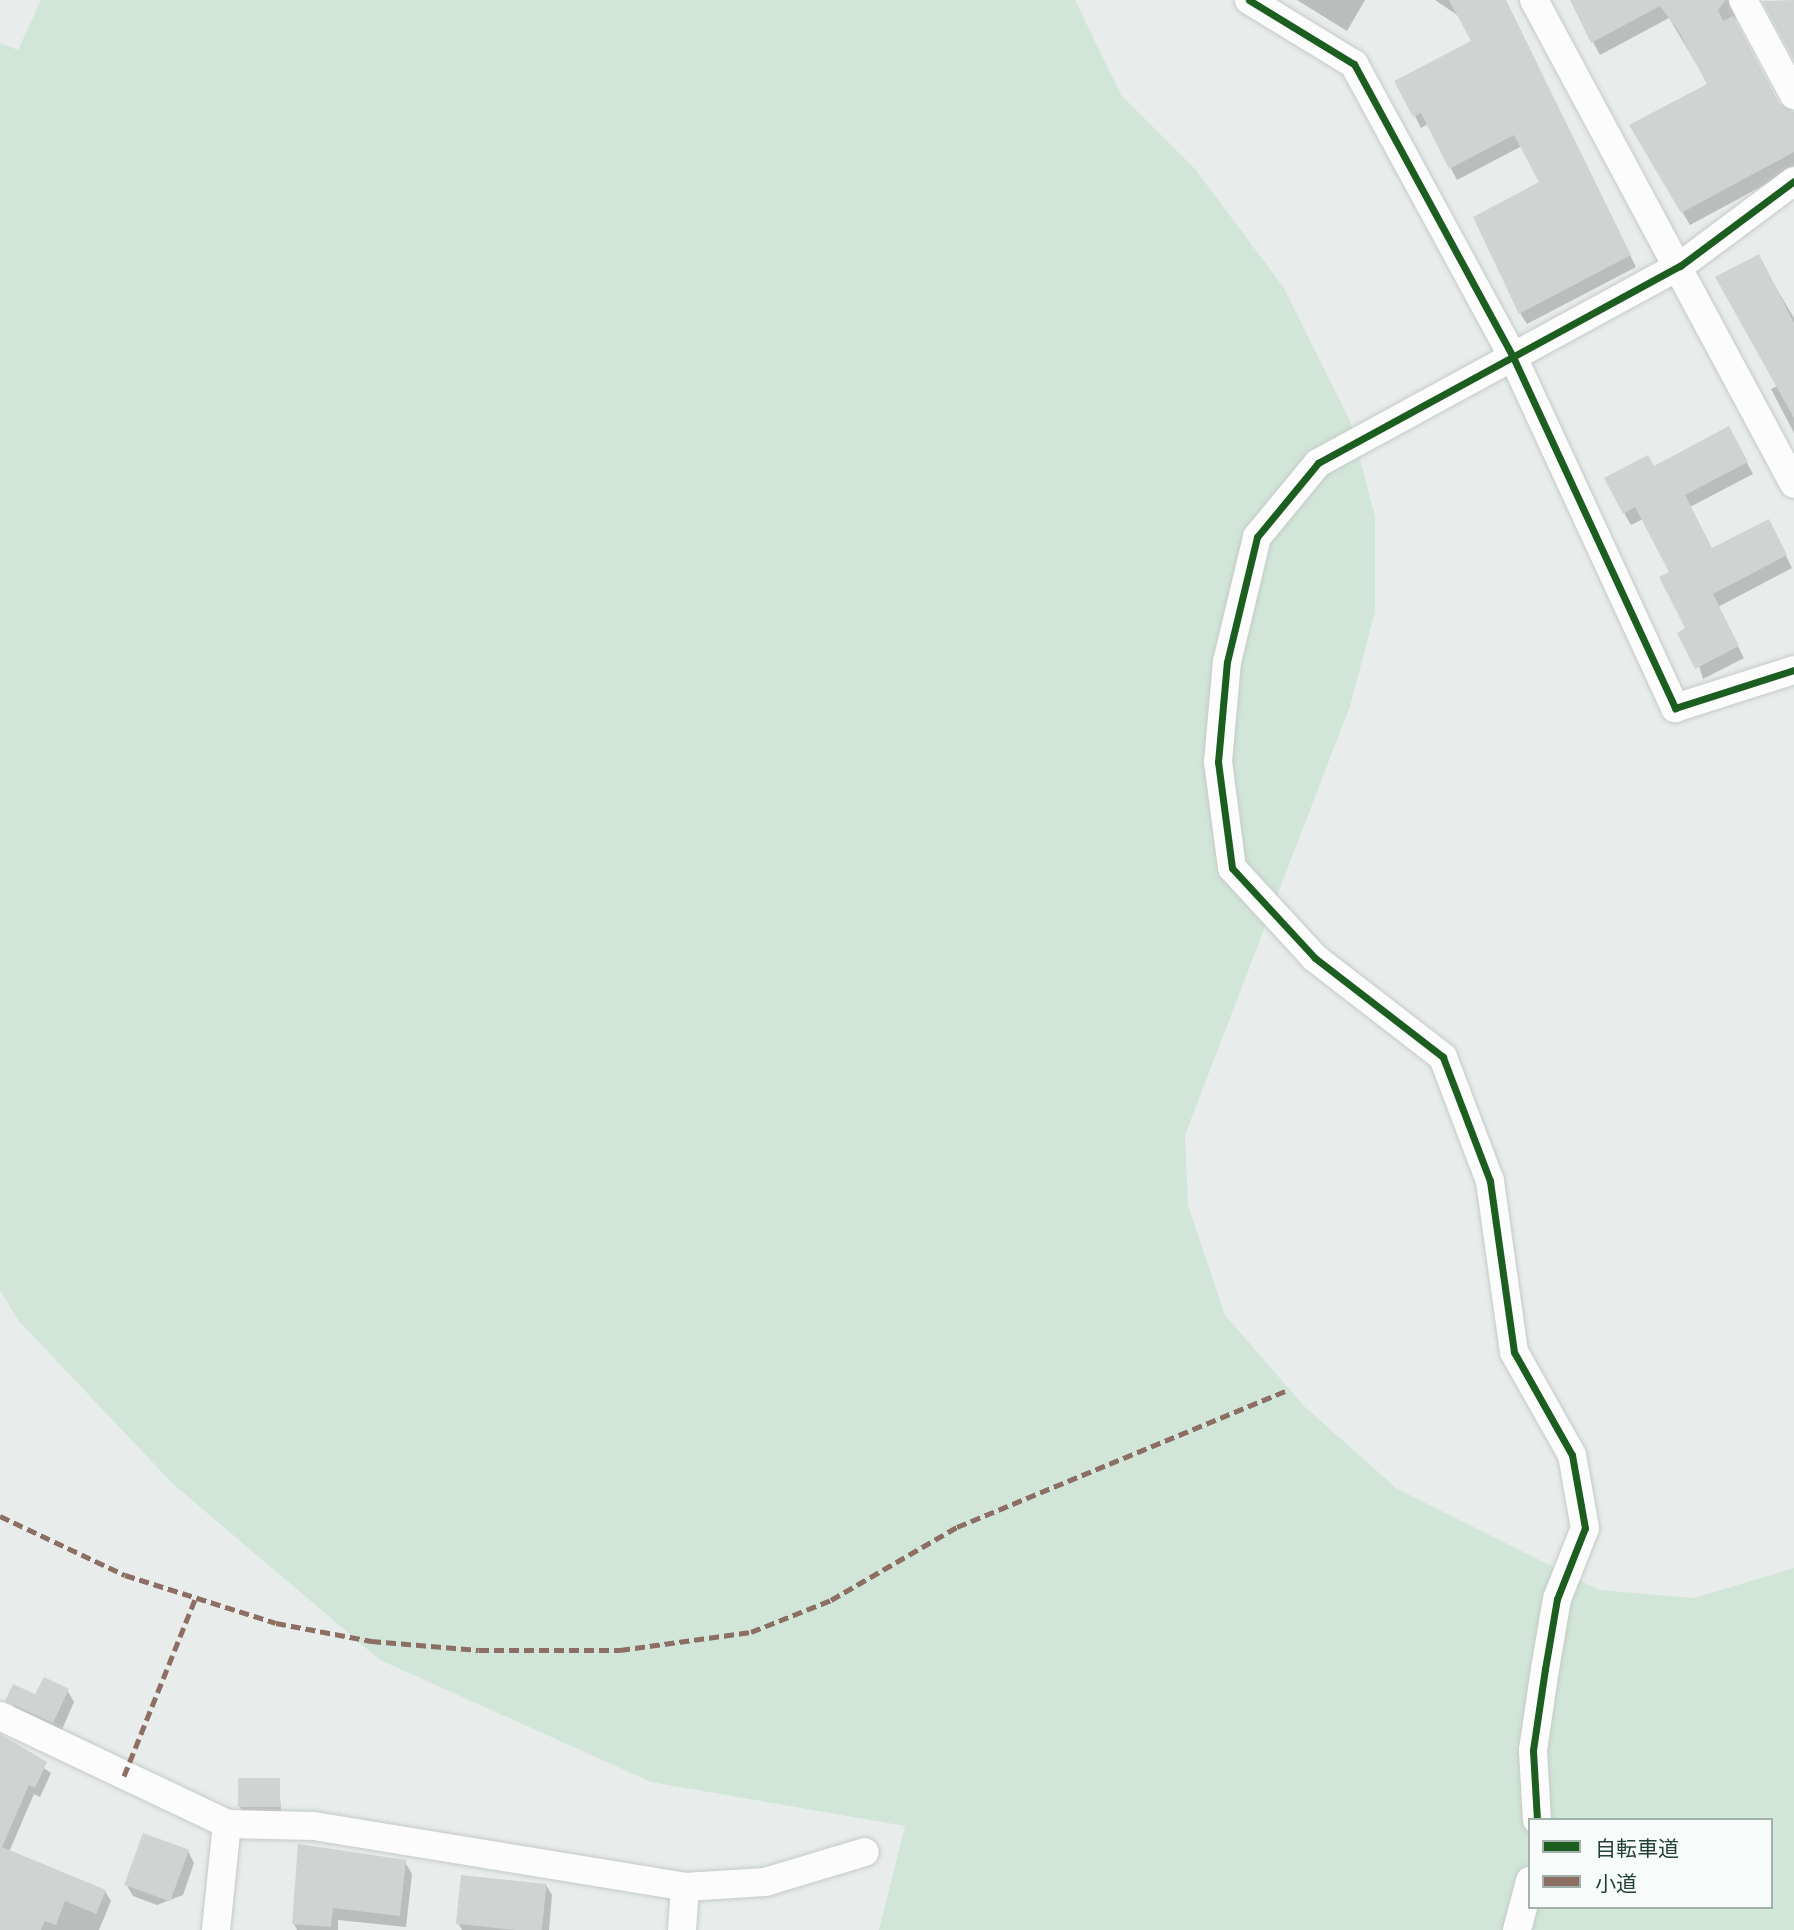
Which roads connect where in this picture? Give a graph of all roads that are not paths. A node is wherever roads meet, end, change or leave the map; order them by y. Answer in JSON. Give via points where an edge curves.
{"nodes":[{"id":1,"x":1249,"y":0,"type":"edge"},
{"id":2,"x":1534,"y":0,"type":"edge"},
{"id":3,"x":1743,"y":0,"type":"edge"},
{"id":4,"x":1794,"y":95,"type":"edge"},
{"id":5,"x":1794,"y":181,"type":"edge"},
{"id":6,"x":1680,"y":266,"type":"junction"},
{"id":7,"x":1513,"y":357,"type":"junction"},
{"id":8,"x":1794,"y":484,"type":"edge"},
{"id":9,"x":1794,"y":670,"type":"edge"},
{"id":10,"x":0,"y":1716,"type":"edge"},
{"id":11,"x":1537,"y":1818,"type":"edge"},
{"id":12,"x":227,"y":1824,"type":"junction"},
{"id":13,"x":865,"y":1852,"type":"dead end"},
{"id":14,"x":685,"y":1887,"type":"junction"},
{"id":15,"x":1528,"y":1889,"type":"edge"},
{"id":16,"x":216,"y":1930,"type":"edge"},
{"id":17,"x":682,"y":1930,"type":"edge"},
{"id":18,"x":1517,"y":1930,"type":"edge"}],
"edges":[{"from":1,"to":7,"type":"street","via":[[1354,64]]},
{"from":2,"to":6,"type":"street"},
{"from":3,"to":4,"type":"street"},
{"from":5,"to":6,"type":"street"},
{"from":6,"to":7,"type":"street"},
{"from":6,"to":8,"type":"street"},
{"from":7,"to":9,"type":"street","via":[[1675,709]]},
{"from":7,"to":11,"type":"street","via":[[1318,463],[1257,537],[1227,662],[1218,762],[1232,868],[1315,958],[1443,1057],[1490,1181],[1514,1352],[1572,1455],[1585,1528],[1557,1600],[1545,1669],[1533,1750]]},
{"from":10,"to":12,"type":"street"},
{"from":12,"to":14,"type":"street","via":[[314,1826]]},
{"from":12,"to":16,"type":"street"},
{"from":13,"to":14,"type":"street","via":[[765,1882]]},
{"from":14,"to":17,"type":"street"},
{"from":15,"to":18,"type":"street"}]}
